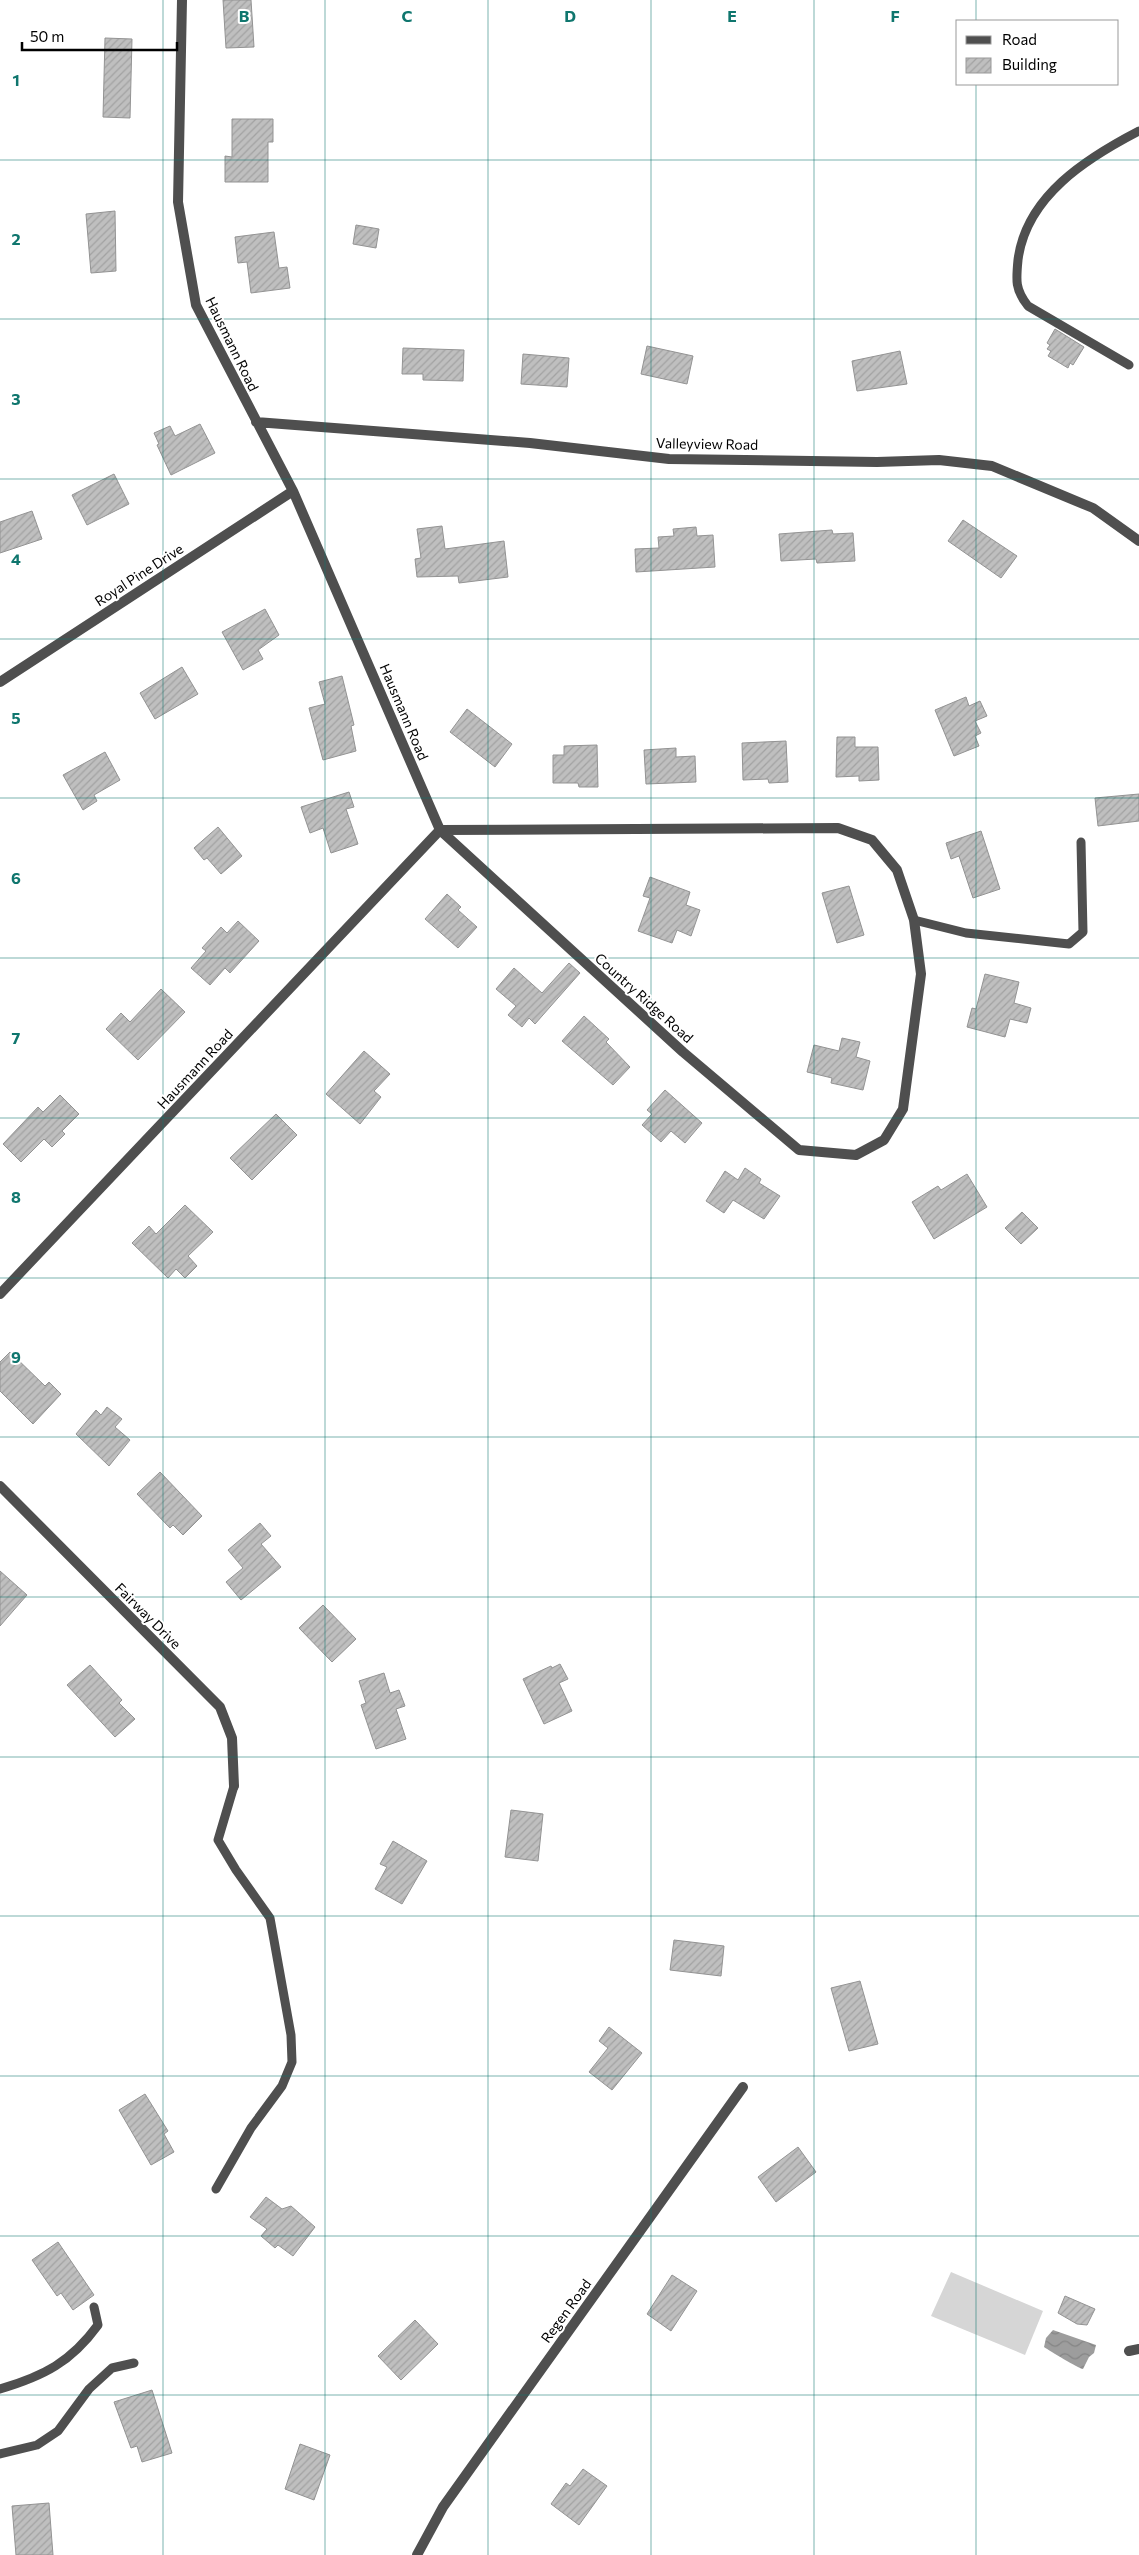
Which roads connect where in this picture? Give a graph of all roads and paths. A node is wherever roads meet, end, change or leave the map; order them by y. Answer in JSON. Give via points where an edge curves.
{"nodes":[{"id":1,"x":182,"y":0,"type":"edge"},
{"id":2,"x":1139,"y":131,"type":"edge"},
{"id":3,"x":1129,"y":365,"type":"dead end"},
{"id":4,"x":256,"y":422,"type":"junction"},
{"id":5,"x":293,"y":491,"type":"junction"},
{"id":6,"x":1139,"y":541,"type":"edge"},
{"id":7,"x":0,"y":682,"type":"edge"},
{"id":8,"x":440,"y":830,"type":"junction"},
{"id":9,"x":1081,"y":842,"type":"dead end"},
{"id":10,"x":914,"y":920,"type":"junction"},
{"id":11,"x":0,"y":1294,"type":"edge"},
{"id":12,"x":0,"y":1486,"type":"edge"},
{"id":13,"x":234,"y":1786,"type":"joint"},
{"id":14,"x":744,"y":2087,"type":"dead end"},
{"id":15,"x":216,"y":2189,"type":"dead end"},
{"id":16,"x":94,"y":2307,"type":"dead end"},
{"id":17,"x":134,"y":2363,"type":"dead end"},
{"id":18,"x":0,"y":2389,"type":"edge"},
{"id":19,"x":0,"y":2454,"type":"edge"},
{"id":20,"x":417,"y":2555,"type":"edge"}],
"edges":[{"from":1,"to":4,"type":"street","name":"Hausmann Road","via":[[178,202],[196,305]]},
{"from":2,"to":3,"type":"lane","via":[[1104,149],[1072,172],[1040,205],[1020,244],[1016,278],[1019,295],[1028,306]]},
{"from":4,"to":5,"type":"street","name":"Hausmann Road"},
{"from":4,"to":6,"type":"street","name":"Valleyview Road","via":[[530,443],[669,459],[939,460],[992,466],[1093,508]]},
{"from":5,"to":7,"type":"street","name":"Royal Pine Drive"},
{"from":5,"to":8,"type":"street","name":"Hausmann Road"},
{"from":8,"to":10,"type":"street","name":"Country Ridge Road","via":[[838,828],[872,840],[897,870]]},
{"from":8,"to":10,"type":"street","name":"Country Ridge Road","via":[[683,1052],[799,1150],[856,1155],[884,1140],[903,1109],[921,974]]},
{"from":8,"to":11,"type":"street","name":"Hausmann Road"},
{"from":9,"to":10,"type":"lane","via":[[1082,932],[1069,944],[966,933]]},
{"from":12,"to":13,"type":"street","name":"Fairway Drive","via":[[220,1707],[232,1738]]},
{"from":13,"to":15,"type":"lane","via":[[218,1840],[270,1918],[291,2035],[292,2062],[282,2086],[250,2128]]},
{"from":14,"to":20,"type":"street","name":"Regen Road","via":[[443,2507]]},
{"from":16,"to":18,"type":"lane","via":[[98,2325],[71,2356],[30,2380]]},
{"from":17,"to":19,"type":"lane","via":[[112,2368],[89,2389],[58,2431],[37,2445]]}]}
